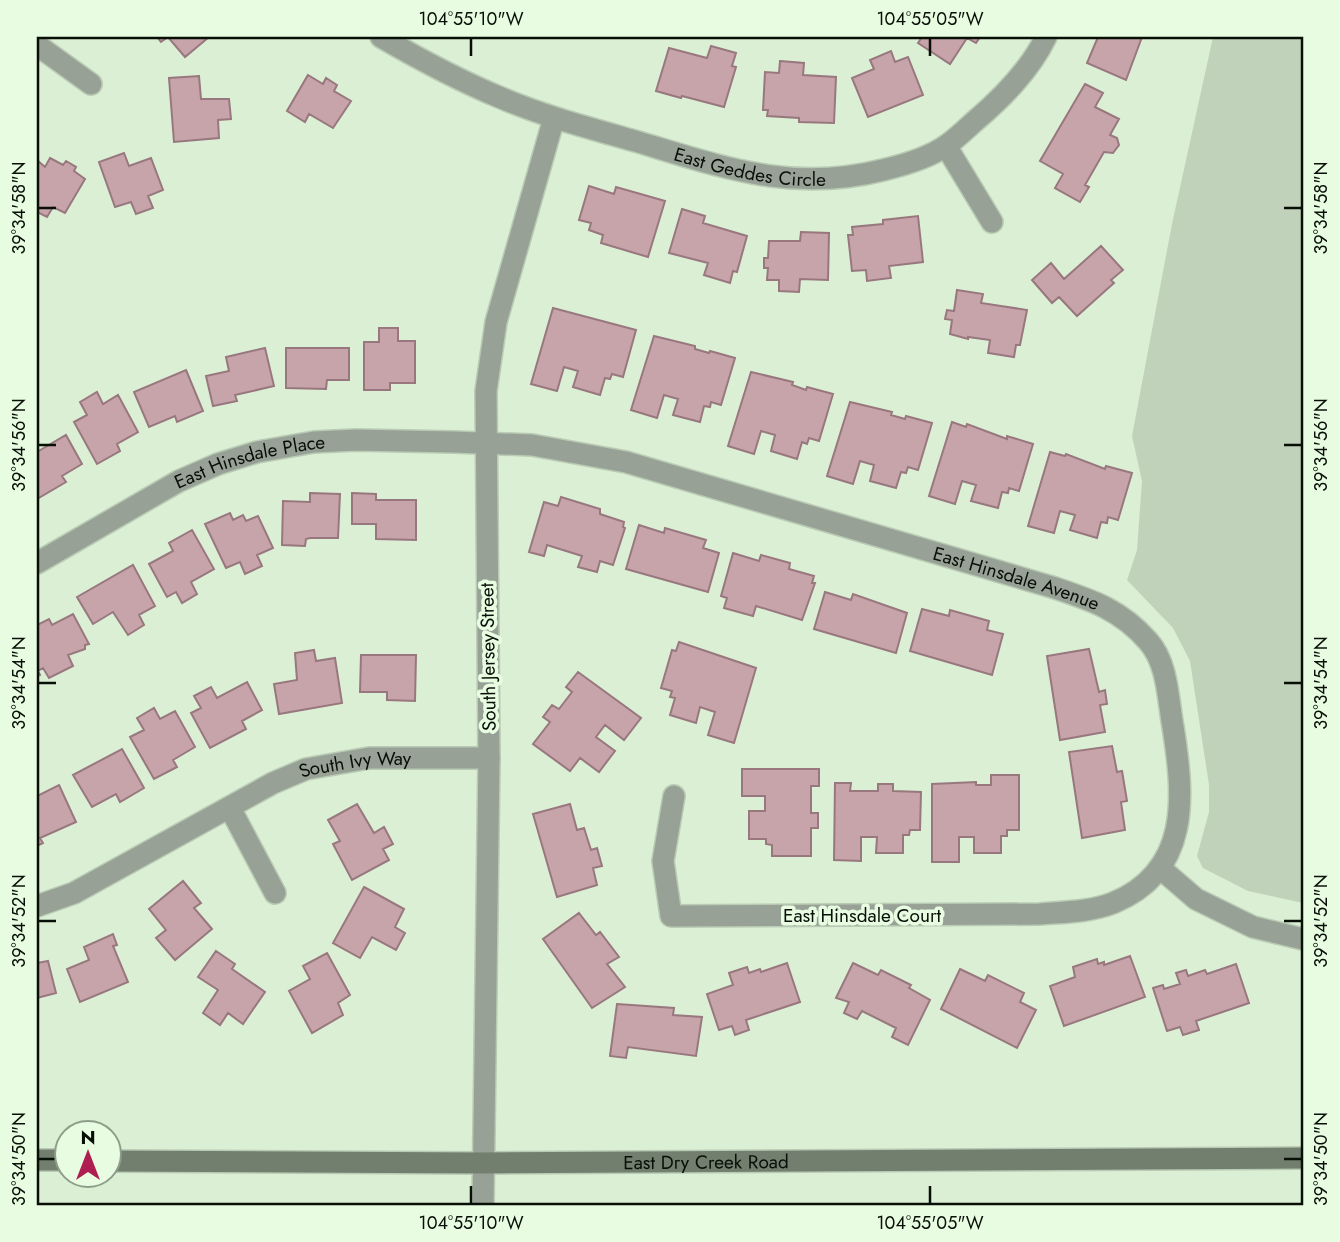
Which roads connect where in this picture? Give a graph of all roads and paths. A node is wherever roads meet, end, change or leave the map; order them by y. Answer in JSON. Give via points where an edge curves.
{"nodes":[{"id":1,"x":381,"y":37,"type":"edge"},
{"id":2,"x":1046,"y":37,"type":"edge"},
{"id":3,"x":37,"y":45,"type":"edge"},
{"id":4,"x":90,"y":83,"type":"dead end"},
{"id":5,"x":554,"y":118,"type":"junction"},
{"id":6,"x":946,"y":146,"type":"junction"},
{"id":7,"x":992,"y":222,"type":"dead end"},
{"id":8,"x":486,"y":443,"type":"junction"},
{"id":9,"x":37,"y":563,"type":"edge"},
{"id":10,"x":489,"y":758,"type":"junction"},
{"id":11,"x":674,"y":796,"type":"dead end"},
{"id":12,"x":230,"y":808,"type":"junction"},
{"id":13,"x":1160,"y":867,"type":"junction"},
{"id":14,"x":275,"y":893,"type":"dead end"},
{"id":15,"x":37,"y":906,"type":"edge"},
{"id":16,"x":1303,"y":939,"type":"edge"},
{"id":17,"x":1303,"y":1158,"type":"edge"},
{"id":18,"x":122,"y":1161,"type":"edge"},
{"id":19,"x":483,"y":1163,"type":"junction"},
{"id":20,"x":483,"y":1205,"type":"edge"}],
"edges":[{"from":1,"to":5,"type":"street","name":"East Geddes Circle","via":[[500,98]]},
{"from":2,"to":6,"type":"street","name":"East Geddes Circle","via":[[1009,90]]},
{"from":3,"to":4,"type":"street"},
{"from":5,"to":6,"type":"street","name":"East Geddes Circle","via":[[727,169],[790,180],[866,174],[901,166]]},
{"from":5,"to":8,"type":"street","name":"South Jersey Street","via":[[496,322],[486,391]]},
{"from":6,"to":7,"type":"street"},
{"from":8,"to":9,"type":"street","name":"East Hinsdale Place","via":[[356,440],[257,452],[179,481]]},
{"from":8,"to":10,"type":"street","name":"South Jersey Street"},
{"from":8,"to":13,"type":"street","name":"East Hinsdale Avenue","via":[[532,445],[626,462],[1104,605],[1129,621],[1151,644],[1163,669],[1181,806],[1175,838]]},
{"from":10,"to":12,"type":"street","name":"South Ivy Way","via":[[369,758],[306,769]]},
{"from":10,"to":19,"type":"street","name":"South Jersey Street"},
{"from":11,"to":13,"type":"street","name":"East Hinsdale Court","via":[[663,861],[671,916],[1085,911],[1138,889]]},
{"from":12,"to":14,"type":"street"},
{"from":12,"to":15,"type":"street","name":"South Ivy Way","via":[[74,893]]},
{"from":13,"to":16,"type":"street","via":[[1196,899],[1253,928]]},
{"from":17,"to":19,"type":"main road","name":"East Dry Creek Road"},
{"from":18,"to":19,"type":"main road","name":"East Dry Creek Road"},
{"from":19,"to":20,"type":"street","name":"South Jersey Street"}]}
